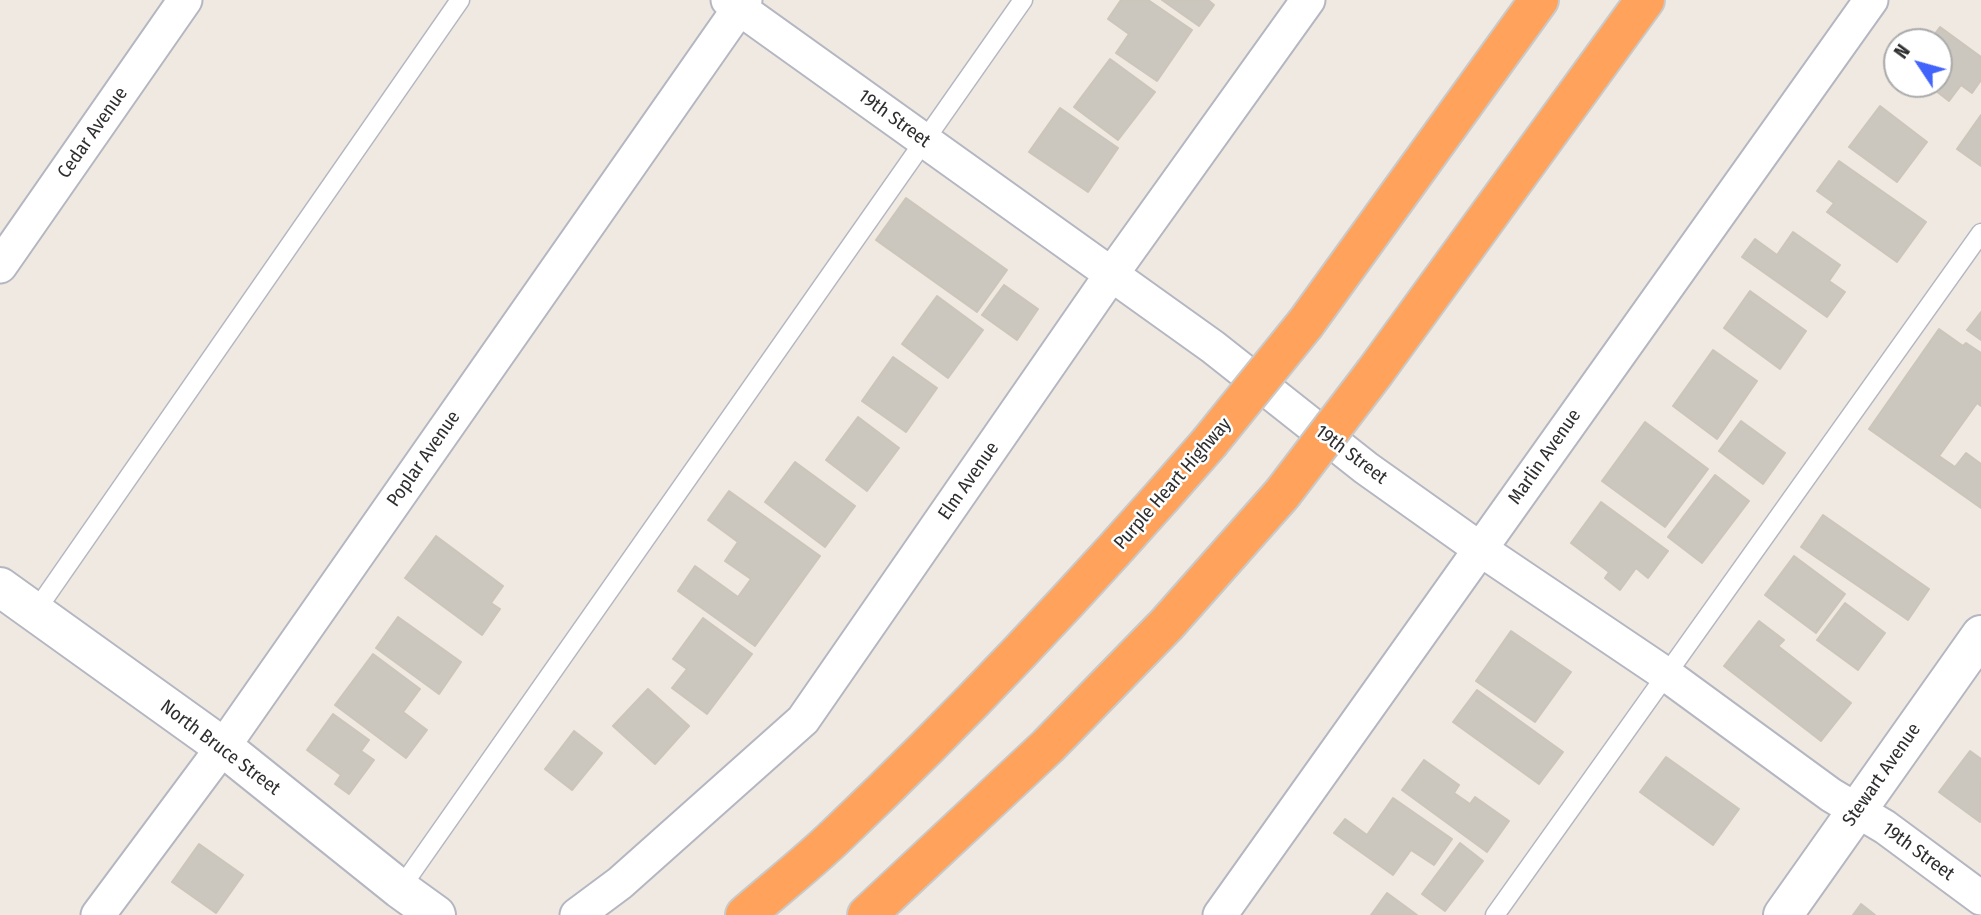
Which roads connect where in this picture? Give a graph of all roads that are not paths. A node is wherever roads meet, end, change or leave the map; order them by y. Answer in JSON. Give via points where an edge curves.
{"nodes":[{"id":1,"x":186,"y":0,"type":"edge"},
{"id":2,"x":460,"y":0,"type":"edge"},
{"id":3,"x":1023,"y":0,"type":"edge"},
{"id":4,"x":1308,"y":0,"type":"edge"},
{"id":5,"x":1539,"y":0,"type":"edge"},
{"id":6,"x":1645,"y":0,"type":"edge"},
{"id":7,"x":1871,"y":0,"type":"edge"},
{"id":8,"x":738,"y":3,"type":"edge"},
{"id":9,"x":924,"y":141,"type":"junction"},
{"id":10,"x":1981,"y":233,"type":"edge"},
{"id":11,"x":0,"y":266,"type":"edge"},
{"id":12,"x":1111,"y":275,"type":"junction"},
{"id":13,"x":1480,"y":549,"type":"junction"},
{"id":14,"x":0,"y":587,"type":"edge"},
{"id":15,"x":35,"y":612,"type":"junction"},
{"id":16,"x":1981,"y":635,"type":"edge"},
{"id":17,"x":1667,"y":675,"type":"junction"},
{"id":18,"x":222,"y":747,"type":"junction"},
{"id":19,"x":1858,"y":811,"type":"junction"},
{"id":20,"x":400,"y":889,"type":"junction"},
{"id":21,"x":1981,"y":898,"type":"edge"},
{"id":22,"x":98,"y":915,"type":"edge"},
{"id":23,"x":436,"y":915,"type":"edge"},
{"id":24,"x":577,"y":915,"type":"edge"},
{"id":25,"x":745,"y":915,"type":"edge"},
{"id":26,"x":867,"y":915,"type":"edge"},
{"id":27,"x":1220,"y":915,"type":"edge"},
{"id":28,"x":1495,"y":915,"type":"edge"},
{"id":29,"x":1783,"y":915,"type":"edge"}],
"edges":[{"from":1,"to":11,"type":"street","name":"Cedar Avenue"},
{"from":2,"to":15,"type":"lane"},
{"from":3,"to":9,"type":"lane"},
{"from":4,"to":12,"type":"street","name":"Elm Avenue"},
{"from":5,"to":25,"type":"highway","name":"Purple Heart Highway","bridge":true,"via":[[1306,323],[1209,443],[1004,671],[836,837]]},
{"from":6,"to":26,"type":"highway","bridge":true,"via":[[1282,494],[1167,624],[1048,746]]},
{"from":7,"to":13,"type":"street","name":"Marlin Avenue"},
{"from":8,"to":9,"type":"street","name":"19th Street"},
{"from":8,"to":18,"type":"street","name":"Poplar Avenue"},
{"from":9,"to":12,"type":"street","name":"19th Street"},
{"from":9,"to":20,"type":"lane"},
{"from":10,"to":17,"type":"lane"},
{"from":12,"to":13,"type":"street","name":"19th Street"},
{"from":12,"to":24,"type":"street","name":"Elm Avenue","via":[[803,720],[630,874]]},
{"from":13,"to":17,"type":"street","name":"19th Street"},
{"from":13,"to":27,"type":"street","name":"Marlin Avenue"},
{"from":14,"to":15,"type":"street","name":"North Bruce Street"},
{"from":15,"to":18,"type":"street","name":"North Bruce Street"},
{"from":16,"to":19,"type":"street","name":"Stewart Avenue"},
{"from":17,"to":19,"type":"street","name":"19th Street"},
{"from":17,"to":28,"type":"lane"},
{"from":18,"to":20,"type":"street","name":"North Bruce Street"},
{"from":18,"to":22,"type":"street","name":"Poplar Avenue"},
{"from":19,"to":21,"type":"street","name":"19th Street"},
{"from":19,"to":29,"type":"street","name":"Stewart Avenue"},
{"from":20,"to":23,"type":"street","name":"North Bruce Street"}]}
